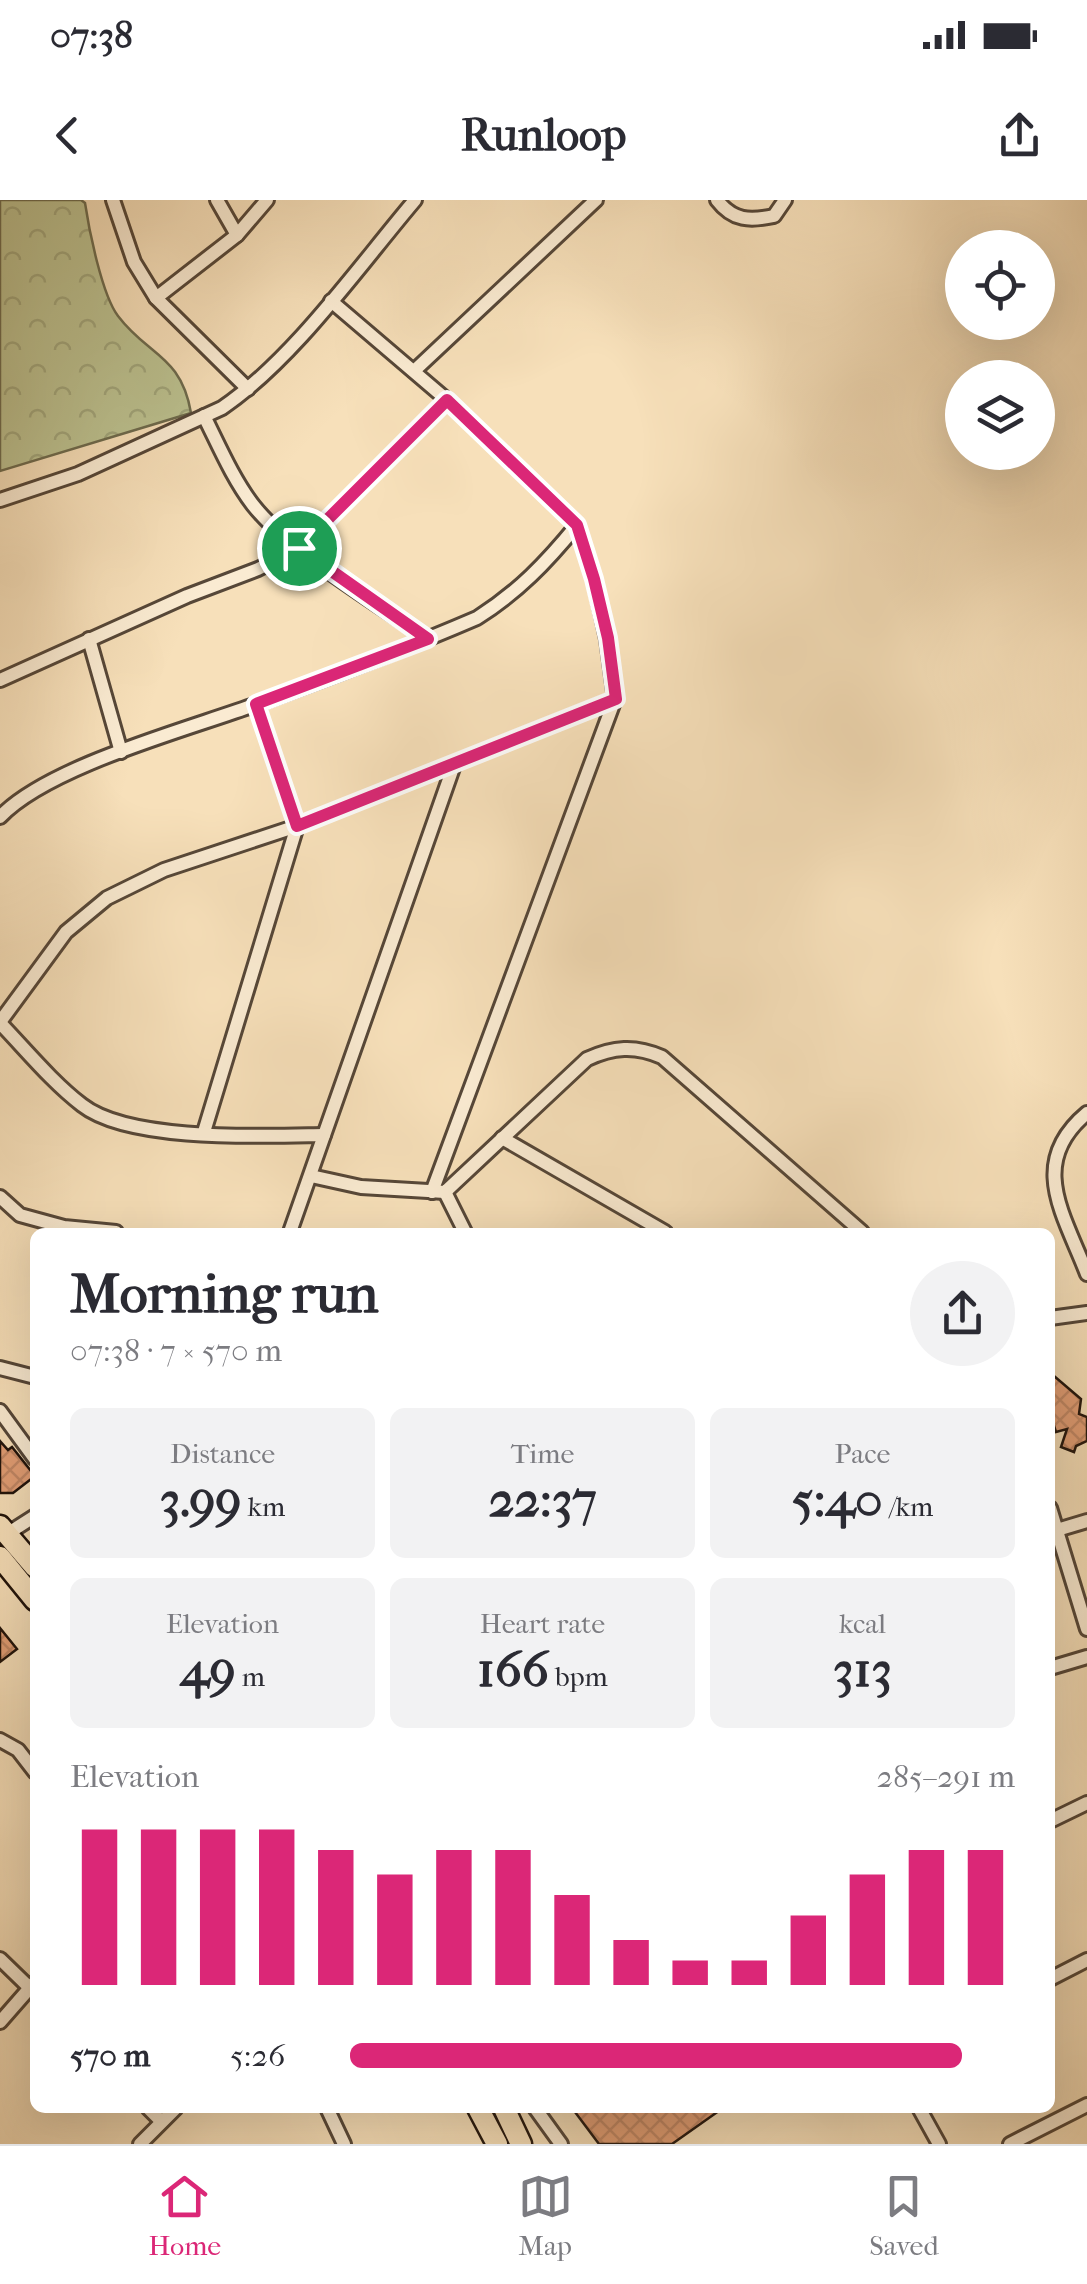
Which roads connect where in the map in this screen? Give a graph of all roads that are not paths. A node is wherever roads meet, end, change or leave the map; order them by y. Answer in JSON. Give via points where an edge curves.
{"nodes":[{"id":1,"x":113,"y":200,"type":"edge"},
{"id":2,"x":217,"y":200,"type":"edge"},
{"id":3,"x":268,"y":200,"type":"edge"},
{"id":4,"x":415,"y":200,"type":"edge"},
{"id":5,"x":596,"y":200,"type":"edge"},
{"id":6,"x":718,"y":200,"type":"edge"},
{"id":7,"x":786,"y":200,"type":"edge"},
{"id":8,"x":237,"y":235,"type":"junction"},
{"id":9,"x":156,"y":298,"type":"junction"},
{"id":10,"x":332,"y":301,"type":"junction"},
{"id":11,"x":414,"y":372,"type":"junction"},
{"id":12,"x":248,"y":390,"type":"junction"},
{"id":13,"x":447,"y":400,"type":"junction"},
{"id":14,"x":204,"y":416,"type":"junction"},
{"id":15,"x":0,"y":500,"type":"edge"},
{"id":16,"x":577,"y":525,"type":"junction"},
{"id":17,"x":299,"y":548,"type":"junction"},
{"id":18,"x":89,"y":639,"type":"junction"},
{"id":19,"x":428,"y":639,"type":"junction"},
{"id":20,"x":0,"y":680,"type":"edge"},
{"id":21,"x":616,"y":699,"type":"junction"},
{"id":22,"x":256,"y":704,"type":"junction"},
{"id":23,"x":121,"y":752,"type":"junction"},
{"id":24,"x":454,"y":764,"type":"junction"},
{"id":25,"x":0,"y":817,"type":"edge"},
{"id":26,"x":297,"y":826,"type":"junction"},
{"id":27,"x":0,"y":1022,"type":"edge"},
{"id":28,"x":1087,"y":1113,"type":"edge"},
{"id":29,"x":204,"y":1132,"type":"junction"},
{"id":30,"x":324,"y":1135,"type":"junction"},
{"id":31,"x":502,"y":1138,"type":"junction"},
{"id":32,"x":311,"y":1176,"type":"junction"},
{"id":33,"x":439,"y":1192,"type":"junction"},
{"id":34,"x":0,"y":1197,"type":"edge"},
{"id":35,"x":81,"y":1228,"type":"edge"},
{"id":36,"x":292,"y":1228,"type":"edge"},
{"id":37,"x":462,"y":1228,"type":"edge"},
{"id":38,"x":658,"y":1228,"type":"edge"},
{"id":39,"x":857,"y":1228,"type":"edge"},
{"id":40,"x":1087,"y":1274,"type":"edge"},
{"id":41,"x":1087,"y":1313,"type":"edge"},
{"id":42,"x":1055,"y":1317,"type":"edge"},
{"id":43,"x":0,"y":1368,"type":"edge"},
{"id":44,"x":30,"y":1376,"type":"edge"},
{"id":45,"x":0,"y":1411,"type":"edge"},
{"id":46,"x":30,"y":1452,"type":"edge"},
{"id":47,"x":30,"y":1518,"type":"edge"},
{"id":48,"x":1087,"y":1521,"type":"edge"},
{"id":49,"x":1055,"y":1524,"type":"edge"},
{"id":50,"x":4,"y":1530,"type":"edge"},
{"id":51,"x":1057,"y":1530,"type":"junction"},
{"id":52,"x":0,"y":1557,"type":"edge"},
{"id":53,"x":30,"y":1561,"type":"edge"},
{"id":54,"x":30,"y":1594,"type":"edge"},
{"id":55,"x":1087,"y":1628,"type":"edge"},
{"id":56,"x":1087,"y":1656,"type":"edge"},
{"id":57,"x":1055,"y":1666,"type":"edge"},
{"id":58,"x":0,"y":1740,"type":"edge"},
{"id":59,"x":30,"y":1766,"type":"edge"},
{"id":60,"x":1087,"y":1803,"type":"edge"},
{"id":61,"x":1055,"y":1819,"type":"edge"},
{"id":62,"x":0,"y":1959,"type":"edge"},
{"id":63,"x":1087,"y":1960,"type":"edge"},
{"id":64,"x":1055,"y":1977,"type":"edge"},
{"id":65,"x":30,"y":1985,"type":"edge"},
{"id":66,"x":30,"y":1991,"type":"edge"},
{"id":67,"x":0,"y":2022,"type":"edge"},
{"id":68,"x":1087,"y":2105,"type":"edge"},
{"id":69,"x":153,"y":2113,"type":"edge"},
{"id":70,"x":171,"y":2113,"type":"edge"},
{"id":71,"x":329,"y":2113,"type":"edge"},
{"id":72,"x":481,"y":2113,"type":"edge"},
{"id":73,"x":506,"y":2113,"type":"edge"},
{"id":74,"x":540,"y":2113,"type":"edge"},
{"id":75,"x":922,"y":2113,"type":"edge"},
{"id":76,"x":162,"y":2122,"type":"junction"},
{"id":77,"x":140,"y":2144,"type":"edge"},
{"id":78,"x":344,"y":2144,"type":"edge"},
{"id":79,"x":497,"y":2144,"type":"edge"},
{"id":80,"x":522,"y":2144,"type":"edge"},
{"id":81,"x":562,"y":2144,"type":"edge"},
{"id":82,"x":939,"y":2144,"type":"edge"},
{"id":83,"x":1010,"y":2144,"type":"edge"}],
"edges":[{"from":1,"to":9,"type":"street","via":[[134,262]]},
{"from":2,"to":8,"type":"street"},
{"from":3,"to":8,"type":"street"},
{"from":4,"to":10,"type":"street"},
{"from":5,"to":11,"type":"street"},
{"from":6,"to":7,"type":"street","via":[[734,217],[752,221],[774,216]]},
{"from":8,"to":9,"type":"street"},
{"from":9,"to":12,"type":"street"},
{"from":10,"to":11,"type":"street"},
{"from":10,"to":12,"type":"street"},
{"from":11,"to":13,"type":"street"},
{"from":12,"to":14,"type":"street"},
{"from":13,"to":16,"type":"street"},
{"from":13,"to":17,"type":"street"},
{"from":14,"to":15,"type":"street","via":[[78,474]]},
{"from":14,"to":17,"type":"street","via":[[254,506]]},
{"from":16,"to":19,"type":"street","via":[[509,598]]},
{"from":16,"to":21,"type":"street","via":[[608,638]]},
{"from":17,"to":18,"type":"street"},
{"from":17,"to":19,"type":"street"},
{"from":18,"to":20,"type":"street"},
{"from":18,"to":23,"type":"street"},
{"from":19,"to":22,"type":"street"},
{"from":21,"to":24,"type":"street"},
{"from":21,"to":33,"type":"street"},
{"from":22,"to":23,"type":"street"},
{"from":22,"to":26,"type":"street"},
{"from":23,"to":25,"type":"street","via":[[39,788]]},
{"from":24,"to":26,"type":"street"},
{"from":24,"to":30,"type":"street"},
{"from":26,"to":27,"type":"street","via":[[164,870],[108,898],[66,932]]},
{"from":26,"to":29,"type":"street"},
{"from":27,"to":29,"type":"street","via":[[84,1107],[119,1124]]},
{"from":28,"to":40,"type":"street","via":[[1062,1140],[1052,1164]]},
{"from":29,"to":30,"type":"street"},
{"from":30,"to":32,"type":"street"},
{"from":31,"to":33,"type":"street"},
{"from":31,"to":38,"type":"street"},
{"from":31,"to":39,"type":"street","via":[[587,1060],[604,1051],[644,1049],[662,1057]]},
{"from":32,"to":33,"type":"street"},
{"from":32,"to":36,"type":"street"},
{"from":33,"to":37,"type":"street"},
{"from":34,"to":35,"type":"street","via":[[20,1215]]},
{"from":41,"to":42,"type":"street"},
{"from":43,"to":44,"type":"street"},
{"from":45,"to":46,"type":"street"},
{"from":47,"to":50,"type":"street"},
{"from":48,"to":51,"type":"street"},
{"from":49,"to":51,"type":"street"},
{"from":50,"to":53,"type":"main road"},
{"from":51,"to":55,"type":"street"},
{"from":52,"to":54,"type":"main road"},
{"from":56,"to":57,"type":"street"},
{"from":58,"to":59,"type":"street"},
{"from":60,"to":61,"type":"street"},
{"from":62,"to":65,"type":"street"},
{"from":63,"to":64,"type":"street"},
{"from":66,"to":67,"type":"street"},
{"from":68,"to":83,"type":"street"},
{"from":69,"to":76,"type":"street"},
{"from":70,"to":76,"type":"street"},
{"from":71,"to":78,"type":"street"},
{"from":72,"to":79,"type":"main road"},
{"from":73,"to":80,"type":"main road"},
{"from":74,"to":81,"type":"street"},
{"from":75,"to":82,"type":"street"},
{"from":76,"to":77,"type":"street"}]}
